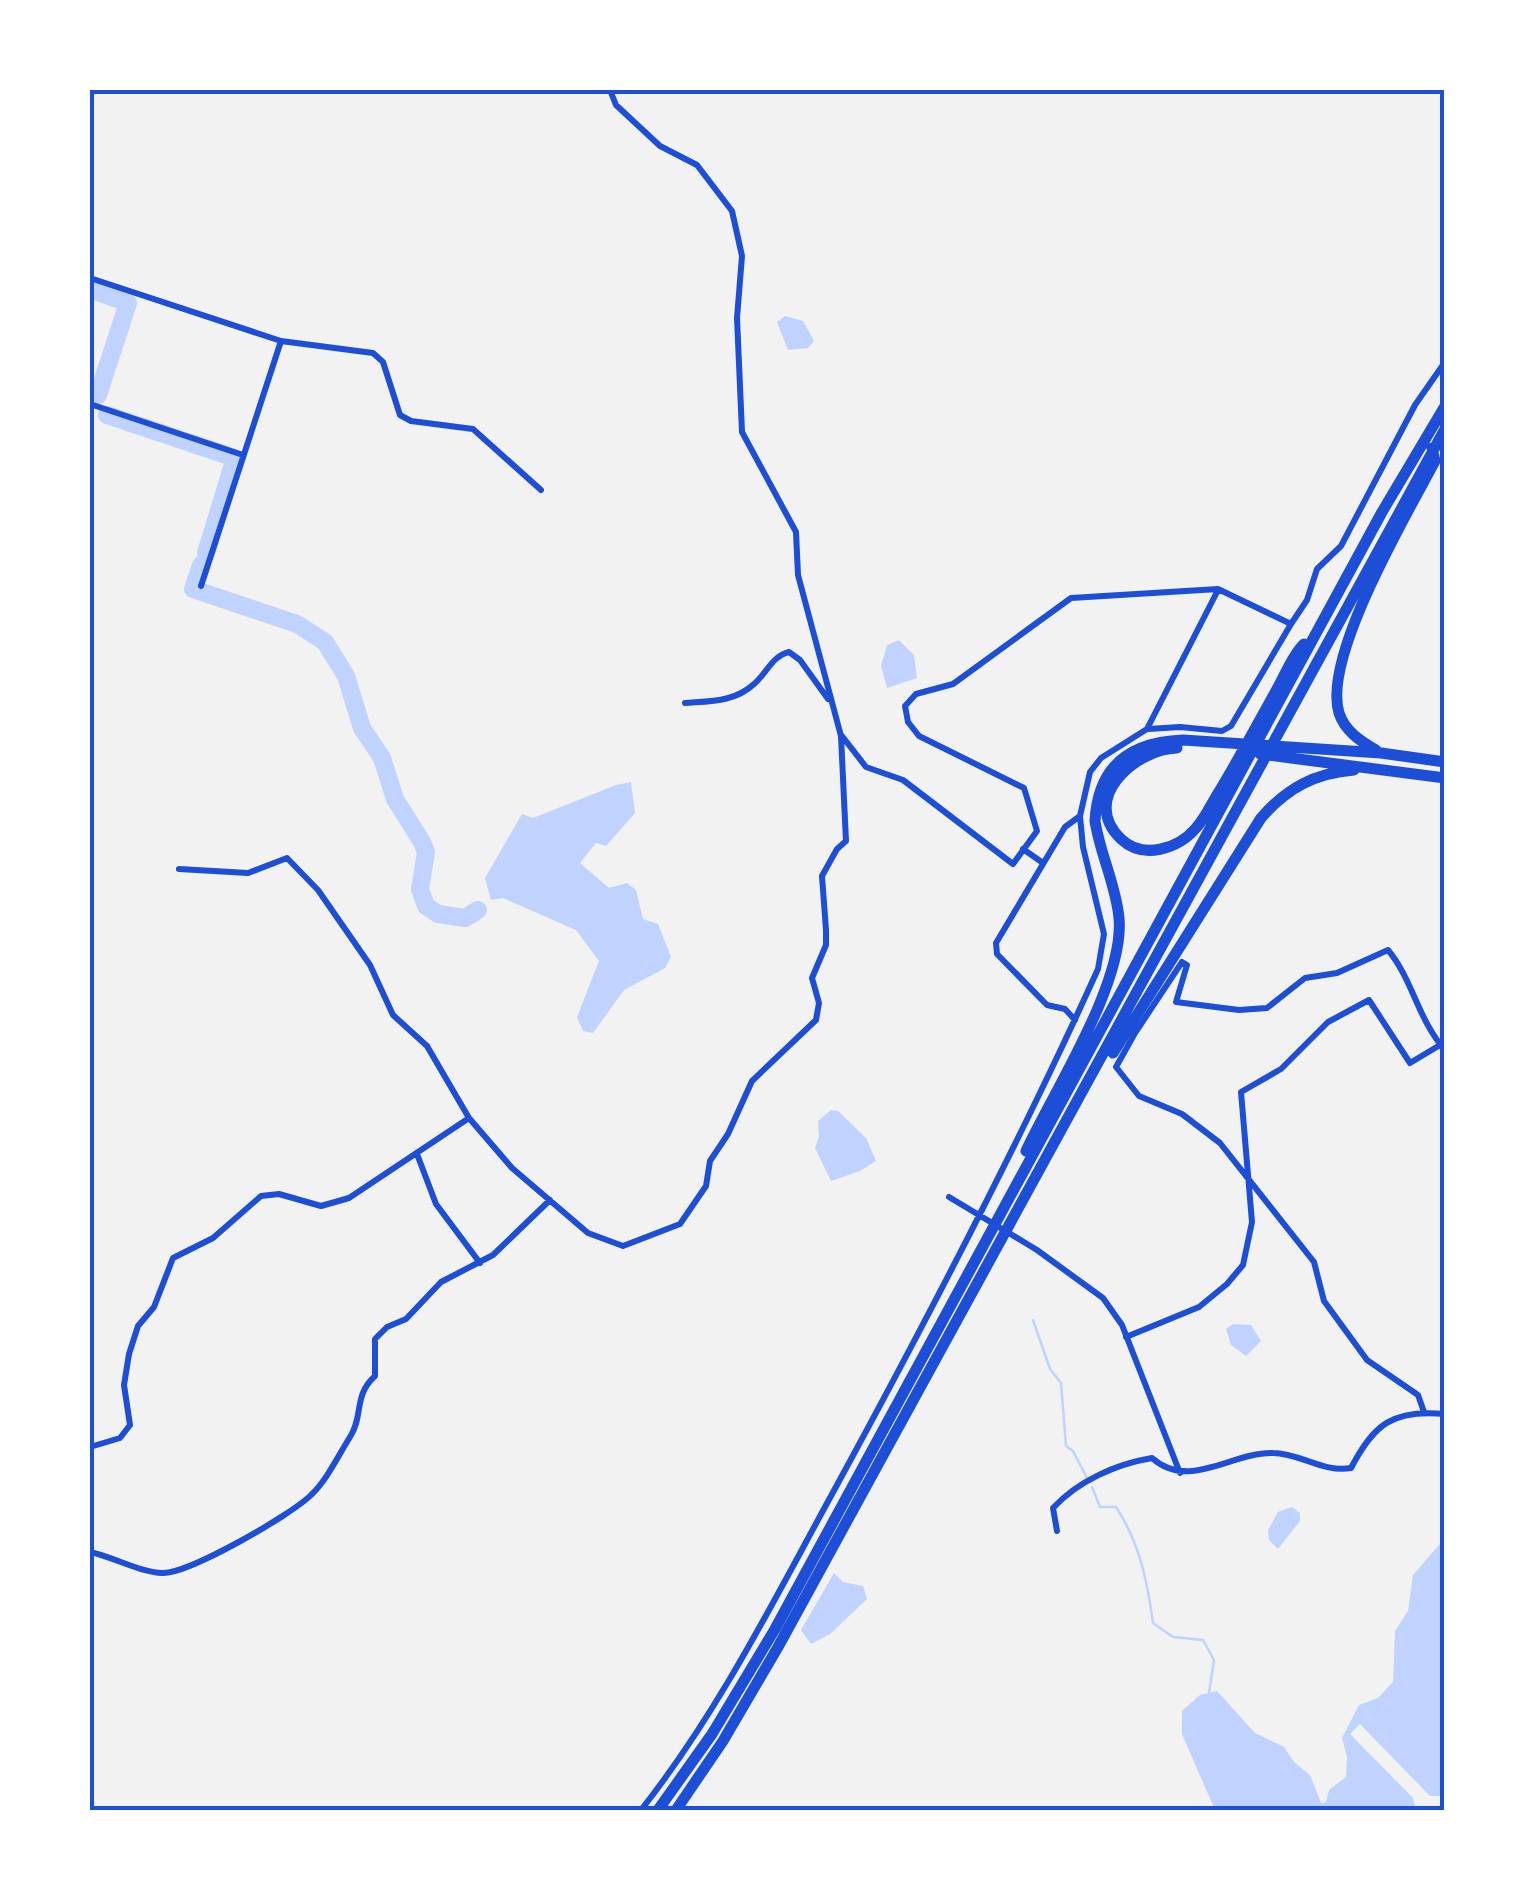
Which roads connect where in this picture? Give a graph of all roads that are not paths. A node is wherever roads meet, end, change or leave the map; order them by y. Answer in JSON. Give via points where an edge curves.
{"nodes":[{"id":1,"x":610,"y":90,"type":"edge"},
{"id":2,"x":90,"y":278,"type":"edge"},
{"id":3,"x":280,"y":341,"type":"junction"},
{"id":4,"x":1445,"y":362,"type":"edge"},
{"id":5,"x":90,"y":404,"type":"edge"},
{"id":6,"x":1445,"y":406,"type":"edge"},
{"id":7,"x":1445,"y":429,"type":"edge"},
{"id":8,"x":1432,"y":448,"type":"junction"},
{"id":9,"x":243,"y":455,"type":"junction"},
{"id":10,"x":541,"y":490,"type":"dead end"},
{"id":11,"x":200,"y":586,"type":"dead end"},
{"id":12,"x":1218,"y":589,"type":"junction"},
{"id":13,"x":1291,"y":624,"type":"junction"},
{"id":14,"x":685,"y":703,"type":"dead end"},
{"id":15,"x":832,"y":704,"type":"junction"},
{"id":16,"x":1147,"y":729,"type":"junction"},
{"id":17,"x":842,"y":736,"type":"junction"},
{"id":18,"x":1381,"y":752,"type":"junction"},
{"id":19,"x":1445,"y":762,"type":"edge"},
{"id":20,"x":1239,"y":768,"type":"junction"},
{"id":21,"x":1373,"y":769,"type":"junction"},
{"id":22,"x":1445,"y":778,"type":"edge"},
{"id":23,"x":1080,"y":816,"type":"junction"},
{"id":24,"x":1023,"y":849,"type":"junction"},
{"id":25,"x":1043,"y":863,"type":"junction"},
{"id":26,"x":179,"y":869,"type":"dead end"},
{"id":27,"x":1076,"y":1020,"type":"junction"},
{"id":28,"x":1442,"y":1047,"type":"edge"},
{"id":29,"x":469,"y":1118,"type":"junction"},
{"id":30,"x":416,"y":1154,"type":"junction"},
{"id":31,"x":1018,"y":1178,"type":"junction"},
{"id":32,"x":1246,"y":1178,"type":"junction"},
{"id":33,"x":949,"y":1197,"type":"dead end"},
{"id":34,"x":550,"y":1200,"type":"junction"},
{"id":35,"x":978,"y":1214,"type":"junction"},
{"id":36,"x":997,"y":1249,"type":"junction"},
{"id":37,"x":480,"y":1263,"type":"junction"},
{"id":38,"x":1126,"y":1337,"type":"junction"},
{"id":39,"x":1424,"y":1412,"type":"junction"},
{"id":40,"x":1445,"y":1414,"type":"edge"},
{"id":41,"x":90,"y":1447,"type":"edge"},
{"id":42,"x":1180,"y":1474,"type":"junction"},
{"id":43,"x":1057,"y":1531,"type":"dead end"},
{"id":44,"x":90,"y":1552,"type":"edge"},
{"id":45,"x":641,"y":1810,"type":"edge"},
{"id":46,"x":658,"y":1810,"type":"edge"},
{"id":47,"x":676,"y":1810,"type":"edge"}],
"edges":[{"from":1,"to":15,"type":"street","via":[[616,106],[660,146],[696,164],[732,211],[742,256],[742,432],[796,532],[798,576]]},
{"from":2,"to":3,"type":"street"},
{"from":3,"to":9,"type":"street"},
{"from":3,"to":10,"type":"street","via":[[374,353],[400,415],[473,430]]},
{"from":4,"to":13,"type":"street","via":[[1414,405],[1342,546],[1317,569]]},
{"from":5,"to":9,"type":"street"},
{"from":6,"to":20,"type":"highway"},
{"from":7,"to":8,"type":"highway"},
{"from":8,"to":18,"type":"highway","via":[[1434,461],[1366,598],[1337,677],[1339,714],[1349,732]]},
{"from":8,"to":36,"type":"highway"},
{"from":9,"to":11,"type":"street"},
{"from":12,"to":13,"type":"street"},
{"from":12,"to":16,"type":"street"},
{"from":12,"to":24,"type":"street","via":[[1072,598],[954,684],[916,694],[905,706],[919,736],[1024,788],[1037,831]]},
{"from":13,"to":16,"type":"street","via":[[1231,726]]},
{"from":14,"to":15,"type":"street","via":[[737,696],[789,652]]},
{"from":15,"to":17,"type":"street"},
{"from":16,"to":23,"type":"street","via":[[1090,772]]},
{"from":17,"to":24,"type":"street","via":[[866,767],[903,780],[1013,864]]},
{"from":17,"to":34,"type":"street","via":[[846,840],[822,876],[826,945],[812,978],[816,1020],[752,1081],[710,1161],[706,1186],[680,1224],[622,1246],[588,1232]]},
{"from":18,"to":19,"type":"highway"},
{"from":18,"to":31,"type":"highway","via":[[1156,741],[1111,769],[1096,821],[1119,917],[1117,954]]},
{"from":20,"to":21,"type":"highway","via":[[1198,826],[1176,844],[1140,850],[1112,829],[1106,813],[1118,776],[1132,762],[1167,748]]},
{"from":20,"to":31,"type":"highway"},
{"from":21,"to":22,"type":"highway"},
{"from":21,"to":36,"type":"highway","via":[[1307,780],[1261,818],[1126,1028],[1009,1240]]},
{"from":23,"to":25,"type":"street"},
{"from":23,"to":27,"type":"street","via":[[1104,934],[1098,969]]},
{"from":24,"to":25,"type":"street"},
{"from":25,"to":27,"type":"street","via":[[996,943],[996,954],[1047,1005]]},
{"from":26,"to":29,"type":"street","via":[[248,872],[287,858],[370,965],[393,1016],[428,1046]]},
{"from":27,"to":35,"type":"street"},
{"from":28,"to":32,"type":"street","via":[[1410,1063],[1369,1000],[1328,1022],[1281,1070],[1240,1092]]},
{"from":28,"to":32,"type":"street","via":[[1388,950],[1306,978],[1267,1008],[1239,1010],[1176,1002],[1187,965],[1182,962],[1116,1067],[1140,1096],[1182,1114],[1220,1144]]},
{"from":29,"to":30,"type":"street"},
{"from":29,"to":34,"type":"street"},
{"from":30,"to":37,"type":"street","via":[[436,1204]]},
{"from":30,"to":41,"type":"street","via":[[349,1198],[321,1206],[261,1196],[213,1238],[173,1258],[129,1354],[124,1385],[130,1425],[120,1438]]},
{"from":31,"to":46,"type":"highway","via":[[774,1628]]},
{"from":32,"to":38,"type":"street","via":[[1252,1222],[1243,1265],[1199,1307]]},
{"from":32,"to":39,"type":"street","via":[[1314,1262],[1324,1301],[1367,1360],[1418,1394]]},
{"from":33,"to":35,"type":"street"},
{"from":34,"to":37,"type":"street"},
{"from":35,"to":38,"type":"street","via":[[1102,1298]]},
{"from":35,"to":45,"type":"street","via":[[735,1672]]},
{"from":36,"to":47,"type":"highway","via":[[778,1647]]},
{"from":37,"to":44,"type":"street","via":[[441,1282],[406,1319],[375,1339],[376,1376],[363,1388],[354,1431],[313,1494],[285,1515],[169,1573]]},
{"from":38,"to":42,"type":"street"},
{"from":39,"to":40,"type":"street"},
{"from":39,"to":42,"type":"street","via":[[1386,1421],[1367,1437],[1351,1468],[1274,1453]]},
{"from":42,"to":43,"type":"street","via":[[1152,1458],[1120,1464],[1053,1508]]}]}
